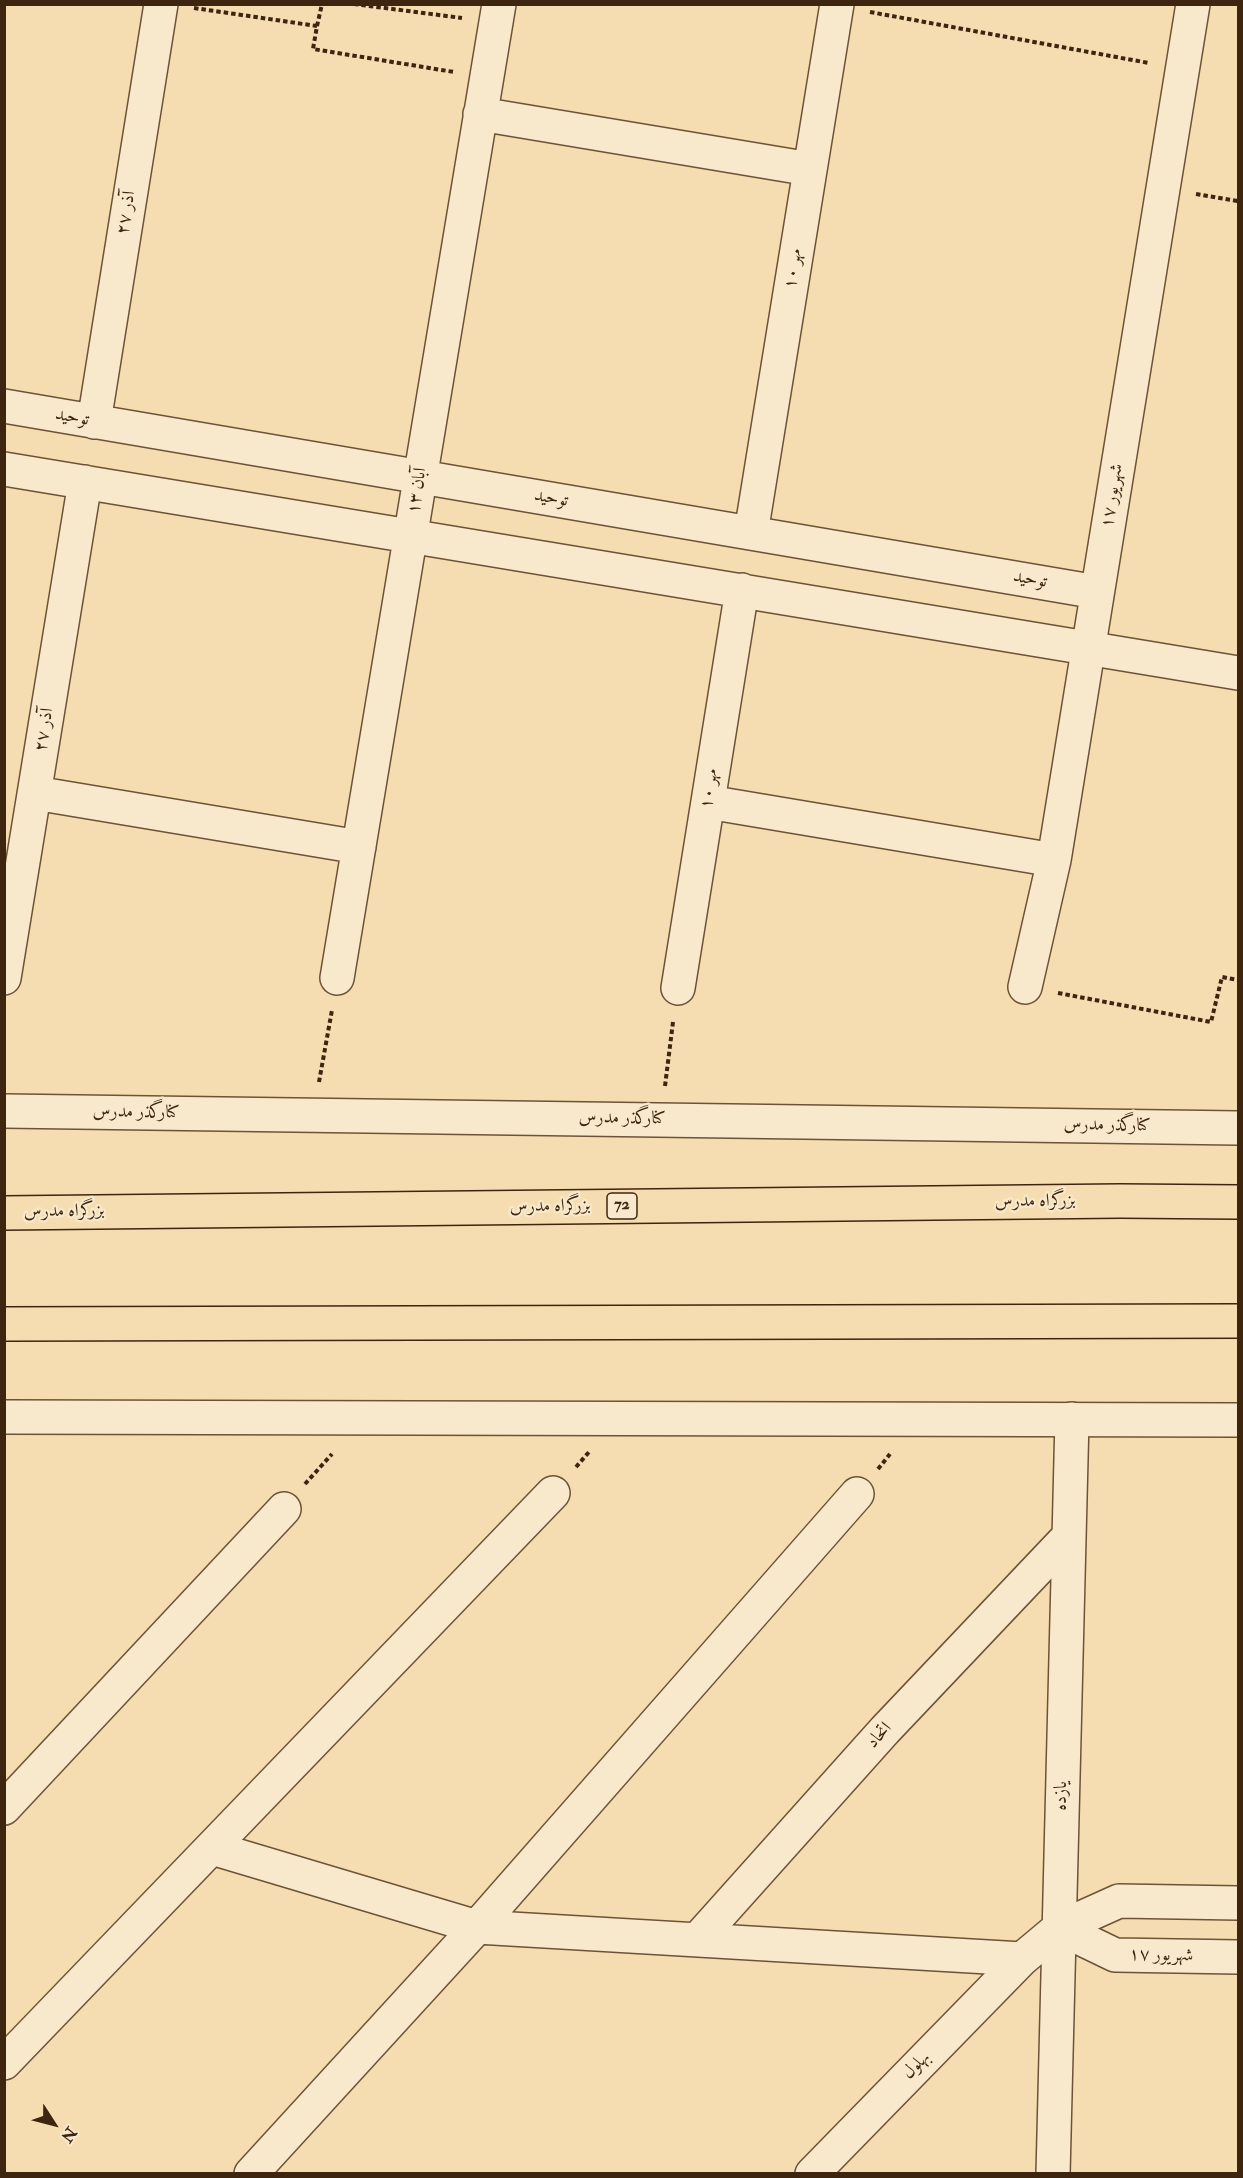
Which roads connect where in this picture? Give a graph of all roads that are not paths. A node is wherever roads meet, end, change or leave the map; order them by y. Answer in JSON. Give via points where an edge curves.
{"nodes":[{"id":1,"x":1192,"y":4,"type":"edge"},
{"id":2,"x":834,"y":5,"type":"edge"},
{"id":3,"x":176,"y":6,"type":"edge"},
{"id":4,"x":497,"y":13,"type":"edge"},
{"id":5,"x":480,"y":114,"type":"junction"},
{"id":6,"x":810,"y":169,"type":"junction"},
{"id":7,"x":4,"y":406,"type":"edge"},
{"id":8,"x":94,"y":422,"type":"junction"},
{"id":9,"x":4,"y":469,"type":"edge"},
{"id":10,"x":421,"y":477,"type":"junction"},
{"id":11,"x":85,"y":482,"type":"junction"},
{"id":12,"x":752,"y":533,"type":"junction"},
{"id":13,"x":411,"y":536,"type":"junction"},
{"id":14,"x":742,"y":590,"type":"junction"},
{"id":15,"x":1097,"y":592,"type":"junction"},
{"id":16,"x":1088,"y":647,"type":"junction"},
{"id":17,"x":1239,"y":673,"type":"edge"},
{"id":18,"x":35,"y":793,"type":"junction"},
{"id":19,"x":708,"y":802,"type":"junction"},
{"id":20,"x":359,"y":847,"type":"junction"},
{"id":21,"x":1054,"y":860,"type":"junction"},
{"id":22,"x":4,"y":978,"type":"edge"},
{"id":23,"x":337,"y":978,"type":"road end"},
{"id":24,"x":1025,"y":987,"type":"road end"},
{"id":25,"x":678,"y":988,"type":"road end"},
{"id":26,"x":4,"y":1111,"type":"edge"},
{"id":27,"x":1239,"y":1128,"type":"edge"},
{"id":28,"x":1239,"y":1203,"type":"edge"},
{"id":29,"x":4,"y":1213,"type":"edge"},
{"id":30,"x":1239,"y":1322,"type":"edge"},
{"id":31,"x":4,"y":1324,"type":"edge"},
{"id":32,"x":4,"y":1417,"type":"edge"},
{"id":33,"x":1072,"y":1419,"type":"junction"},
{"id":34,"x":1239,"y":1420,"type":"edge"},
{"id":35,"x":554,"y":1493,"type":"dead end"},
{"id":36,"x":857,"y":1494,"type":"dead end"},
{"id":37,"x":284,"y":1509,"type":"road end"},
{"id":38,"x":1069,"y":1536,"type":"junction"},
{"id":39,"x":4,"y":1808,"type":"edge"},
{"id":40,"x":212,"y":1848,"type":"junction"},
{"id":41,"x":1239,"y":1904,"type":"edge"},
{"id":42,"x":477,"y":1927,"type":"junction"},
{"id":43,"x":1059,"y":1928,"type":"junction"},
{"id":44,"x":697,"y":1940,"type":"junction"},
{"id":45,"x":1239,"y":1957,"type":"edge"},
{"id":46,"x":1022,"y":1959,"type":"junction"},
{"id":47,"x":8,"y":2052,"type":"edge"},
{"id":48,"x":251,"y":2174,"type":"edge"},
{"id":49,"x":812,"y":2174,"type":"edge"},
{"id":50,"x":1053,"y":2174,"type":"edge"}],
"edges":[{"from":1,"to":15,"type":"street","name":"۱۷ شهریور"},
{"from":2,"to":6,"type":"street","name":"۱۰ مهر"},
{"from":3,"to":8,"type":"street","name":"۲۷ آذر"},
{"from":4,"to":5,"type":"street","name":"۱۳ آبان"},
{"from":5,"to":6,"type":"street"},
{"from":5,"to":10,"type":"street","name":"۱۳ آبان"},
{"from":6,"to":12,"type":"street","name":"۱۰ مهر"},
{"from":7,"to":8,"type":"street","name":"توحید"},
{"from":8,"to":10,"type":"street","name":"توحید"},
{"from":9,"to":11,"type":"street"},
{"from":10,"to":12,"type":"street","name":"توحید"},
{"from":10,"to":13,"type":"street","name":"۱۳ آبان"},
{"from":11,"to":13,"type":"street"},
{"from":11,"to":18,"type":"street","name":"۲۷ آذر"},
{"from":12,"to":15,"type":"street","name":"توحید"},
{"from":13,"to":14,"type":"street"},
{"from":13,"to":20,"type":"street","name":"۱۳ آبان"},
{"from":14,"to":16,"type":"street"},
{"from":14,"to":19,"type":"street","name":"۱۰ مهر"},
{"from":15,"to":16,"type":"street","name":"۱۷ شهریور"},
{"from":16,"to":17,"type":"street"},
{"from":16,"to":21,"type":"street","name":"۱۷ شهریور"},
{"from":18,"to":20,"type":"street"},
{"from":18,"to":22,"type":"street","name":"۲۷ آذر"},
{"from":19,"to":21,"type":"street"},
{"from":19,"to":25,"type":"street","name":"۱۰ مهر"},
{"from":20,"to":23,"type":"street","name":"۱۳ آبان"},
{"from":21,"to":24,"type":"street","name":"۱۷ شهریور"},
{"from":26,"to":27,"type":"street","name":"کنارگذر مدرس"},
{"from":28,"to":29,"type":"highway","name":"بزرگراه مدرس","number":"72"},
{"from":30,"to":31,"type":"highway"},
{"from":32,"to":33,"type":"street"},
{"from":33,"to":34,"type":"street"},
{"from":33,"to":38,"type":"street","name":"یازده"},
{"from":35,"to":40,"type":"street"},
{"from":36,"to":42,"type":"street"},
{"from":37,"to":39,"type":"street"},
{"from":38,"to":43,"type":"street","name":"یازده"},
{"from":38,"to":44,"type":"street","name":"اتحاد","via":[[885,1730]]},
{"from":40,"to":42,"type":"street"},
{"from":40,"to":47,"type":"street"},
{"from":41,"to":43,"type":"street","via":[[1119,1901]]},
{"from":42,"to":44,"type":"street"},
{"from":42,"to":48,"type":"street"},
{"from":43,"to":45,"type":"street","name":"۱۷ شهریور","via":[[1115,1955]]},
{"from":43,"to":46,"type":"street","name":"بهلول"},
{"from":43,"to":50,"type":"street","name":"یازده"},
{"from":44,"to":46,"type":"street"},
{"from":46,"to":49,"type":"street","name":"بهلول"}]}
